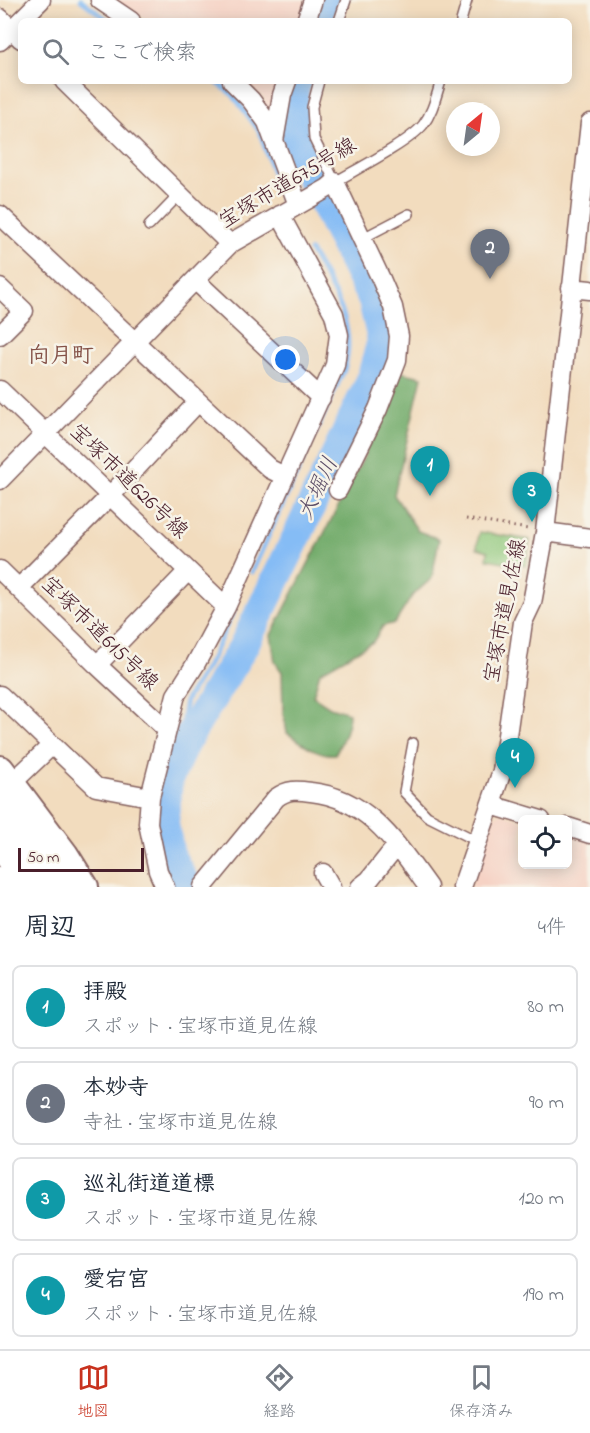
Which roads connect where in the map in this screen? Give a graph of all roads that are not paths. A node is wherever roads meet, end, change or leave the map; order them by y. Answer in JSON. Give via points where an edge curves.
{"nodes":[{"id":1,"x":41,"y":0,"type":"edge"},
{"id":2,"x":100,"y":0,"type":"edge"},
{"id":3,"x":313,"y":0,"type":"edge"},
{"id":4,"x":346,"y":0,"type":"edge"},
{"id":5,"x":467,"y":0,"type":"edge"},
{"id":6,"x":22,"y":18,"type":"edge"},
{"id":7,"x":127,"y":18,"type":"edge"},
{"id":8,"x":307,"y":18,"type":"edge"},
{"id":9,"x":340,"y":18,"type":"edge"},
{"id":10,"x":462,"y":18,"type":"edge"},
{"id":11,"x":67,"y":84,"type":"edge"},
{"id":12,"x":235,"y":84,"type":"edge"},
{"id":13,"x":286,"y":84,"type":"edge"},
{"id":14,"x":318,"y":84,"type":"edge"},
{"id":15,"x":440,"y":84,"type":"edge"},
{"id":16,"x":590,"y":123,"type":"edge"},
{"id":17,"x":274,"y":142,"type":"junction"},
{"id":18,"x":332,"y":185,"type":"junction"},
{"id":19,"x":180,"y":194,"type":"junction"},
{"id":20,"x":302,"y":203,"type":"junction"},
{"id":21,"x":409,"y":214,"type":"dead end"},
{"id":22,"x":0,"y":215,"type":"edge"},
{"id":23,"x":280,"y":215,"type":"junction"},
{"id":24,"x":149,"y":226,"type":"dead end"},
{"id":25,"x":361,"y":239,"type":"junction"},
{"id":26,"x":230,"y":244,"type":"junction"},
{"id":27,"x":195,"y":280,"type":"junction"},
{"id":28,"x":0,"y":288,"type":"edge"},
{"id":29,"x":571,"y":288,"type":"junction"},
{"id":30,"x":590,"y":290,"type":"edge"},
{"id":31,"x":0,"y":334,"type":"edge"},
{"id":32,"x":135,"y":341,"type":"junction"},
{"id":33,"x":0,"y":390,"type":"edge"},
{"id":34,"x":321,"y":398,"type":"junction"},
{"id":35,"x":198,"y":402,"type":"junction"},
{"id":36,"x":45,"y":434,"type":"junction"},
{"id":37,"x":284,"y":476,"type":"junction"},
{"id":38,"x":0,"y":480,"type":"edge"},
{"id":39,"x":338,"y":490,"type":"dead end"},
{"id":40,"x":110,"y":496,"type":"junction"},
{"id":41,"x":545,"y":532,"type":"junction"},
{"id":42,"x":590,"y":538,"type":"edge"},
{"id":43,"x":0,"y":570,"type":"edge"},
{"id":44,"x":188,"y":571,"type":"junction"},
{"id":45,"x":19,"y":588,"type":"junction"},
{"id":46,"x":226,"y":607,"type":"junction"},
{"id":47,"x":97,"y":665,"type":"junction"},
{"id":48,"x":0,"y":694,"type":"edge"},
{"id":49,"x":166,"y":730,"type":"junction"},
{"id":50,"x":413,"y":742,"type":"dead end"},
{"id":51,"x":52,"y":745,"type":"junction"},
{"id":52,"x":150,"y":797,"type":"junction"},
{"id":53,"x":5,"y":805,"type":"edge"},
{"id":54,"x":491,"y":805,"type":"junction"},
{"id":55,"x":527,"y":815,"type":"edge"},
{"id":56,"x":572,"y":829,"type":"edge"},
{"id":57,"x":590,"y":834,"type":"edge"},
{"id":58,"x":479,"y":842,"type":"junction"},
{"id":59,"x":397,"y":845,"type":"junction"},
{"id":60,"x":0,"y":880,"type":"edge"},
{"id":61,"x":209,"y":884,"type":"edge"},
{"id":62,"x":5,"y":887,"type":"edge"},
{"id":63,"x":36,"y":887,"type":"edge"},
{"id":64,"x":65,"y":887,"type":"edge"},
{"id":65,"x":84,"y":887,"type":"edge"},
{"id":66,"x":165,"y":887,"type":"edge"},
{"id":67,"x":360,"y":887,"type":"edge"},
{"id":68,"x":428,"y":887,"type":"edge"},
{"id":69,"x":462,"y":887,"type":"edge"}],
"edges":[{"from":1,"to":6,"type":"street"},
{"from":2,"to":7,"type":"street"},
{"from":3,"to":8,"type":"street"},
{"from":4,"to":9,"type":"lane"},
{"from":5,"to":10,"type":"lane"},
{"from":11,"to":19,"type":"street"},
{"from":12,"to":17,"type":"street","via":[[267,122]]},
{"from":13,"to":17,"type":"street"},
{"from":14,"to":18,"type":"lane","via":[[312,107],[314,139]]},
{"from":15,"to":18,"type":"lane","name":"宝塚市道675号線","via":[[422,126]]},
{"from":16,"to":29,"type":"street","name":"宝塚市道見佐線"},
{"from":17,"to":20,"type":"street"},
{"from":18,"to":20,"type":"street","name":"宝塚市道675号線"},
{"from":18,"to":25,"type":"street"},
{"from":19,"to":24,"type":"lane"},
{"from":19,"to":26,"type":"street"},
{"from":20,"to":23,"type":"street","name":"宝塚市道675号線"},
{"from":21,"to":25,"type":"lane"},
{"from":22,"to":32,"type":"street"},
{"from":23,"to":26,"type":"street","name":"宝塚市道675号線"},
{"from":23,"to":34,"type":"street","via":[[334,314],[339,335],[335,365]]},
{"from":25,"to":39,"type":"street","via":[[393,307],[399,336],[397,360]]},
{"from":26,"to":27,"type":"street","name":"宝塚市道675号線"},
{"from":27,"to":32,"type":"street","name":"宝塚市道675号線"},
{"from":27,"to":34,"type":"street"},
{"from":28,"to":31,"type":"street","via":[[24,311]]},
{"from":29,"to":30,"type":"street"},
{"from":29,"to":41,"type":"street","name":"宝塚市道見佐線"},
{"from":32,"to":35,"type":"street"},
{"from":32,"to":36,"type":"street","name":"宝塚市道675号線"},
{"from":33,"to":36,"type":"street","name":"宝塚市道626号線"},
{"from":34,"to":37,"type":"street"},
{"from":35,"to":37,"type":"street","via":[[270,469]]},
{"from":35,"to":40,"type":"street"},
{"from":36,"to":38,"type":"street","name":"宝塚市道675号線"},
{"from":36,"to":40,"type":"street","name":"宝塚市道626号線"},
{"from":37,"to":46,"type":"street"},
{"from":40,"to":44,"type":"street","name":"宝塚市道626号線"},
{"from":40,"to":45,"type":"street"},
{"from":41,"to":42,"type":"street"},
{"from":41,"to":54,"type":"street","name":"宝塚市道見佐線","via":[[532,603],[523,622],[502,771]]},
{"from":43,"to":45,"type":"street","name":"宝塚市道615号線"},
{"from":44,"to":46,"type":"street","name":"宝塚市道626号線"},
{"from":44,"to":47,"type":"street"},
{"from":45,"to":47,"type":"street","name":"宝塚市道615号線"},
{"from":46,"to":49,"type":"street","via":[[176,695]]},
{"from":47,"to":49,"type":"street","name":"宝塚市道615号線"},
{"from":48,"to":51,"type":"street"},
{"from":49,"to":52,"type":"street"},
{"from":50,"to":58,"type":"lane","via":[[404,792],[427,816]]},
{"from":51,"to":52,"type":"street","via":[[96,787]]},
{"from":51,"to":53,"type":"street"},
{"from":52,"to":66,"type":"street","via":[[148,823]]},
{"from":53,"to":63,"type":"highway"},
{"from":53,"to":64,"type":"highway"},
{"from":53,"to":65,"type":"main road","via":[[64,855]]},
{"from":54,"to":55,"type":"street"},
{"from":54,"to":58,"type":"street","name":"宝塚市道見佐線"},
{"from":56,"to":57,"type":"street"},
{"from":58,"to":69,"type":"street","name":"宝塚市道見佐線"},
{"from":59,"to":61,"type":"street","via":[[356,807],[327,793],[294,790],[276,798]]},
{"from":59,"to":67,"type":"street"},
{"from":59,"to":68,"type":"street"},
{"from":60,"to":62,"type":"main road"}]}
